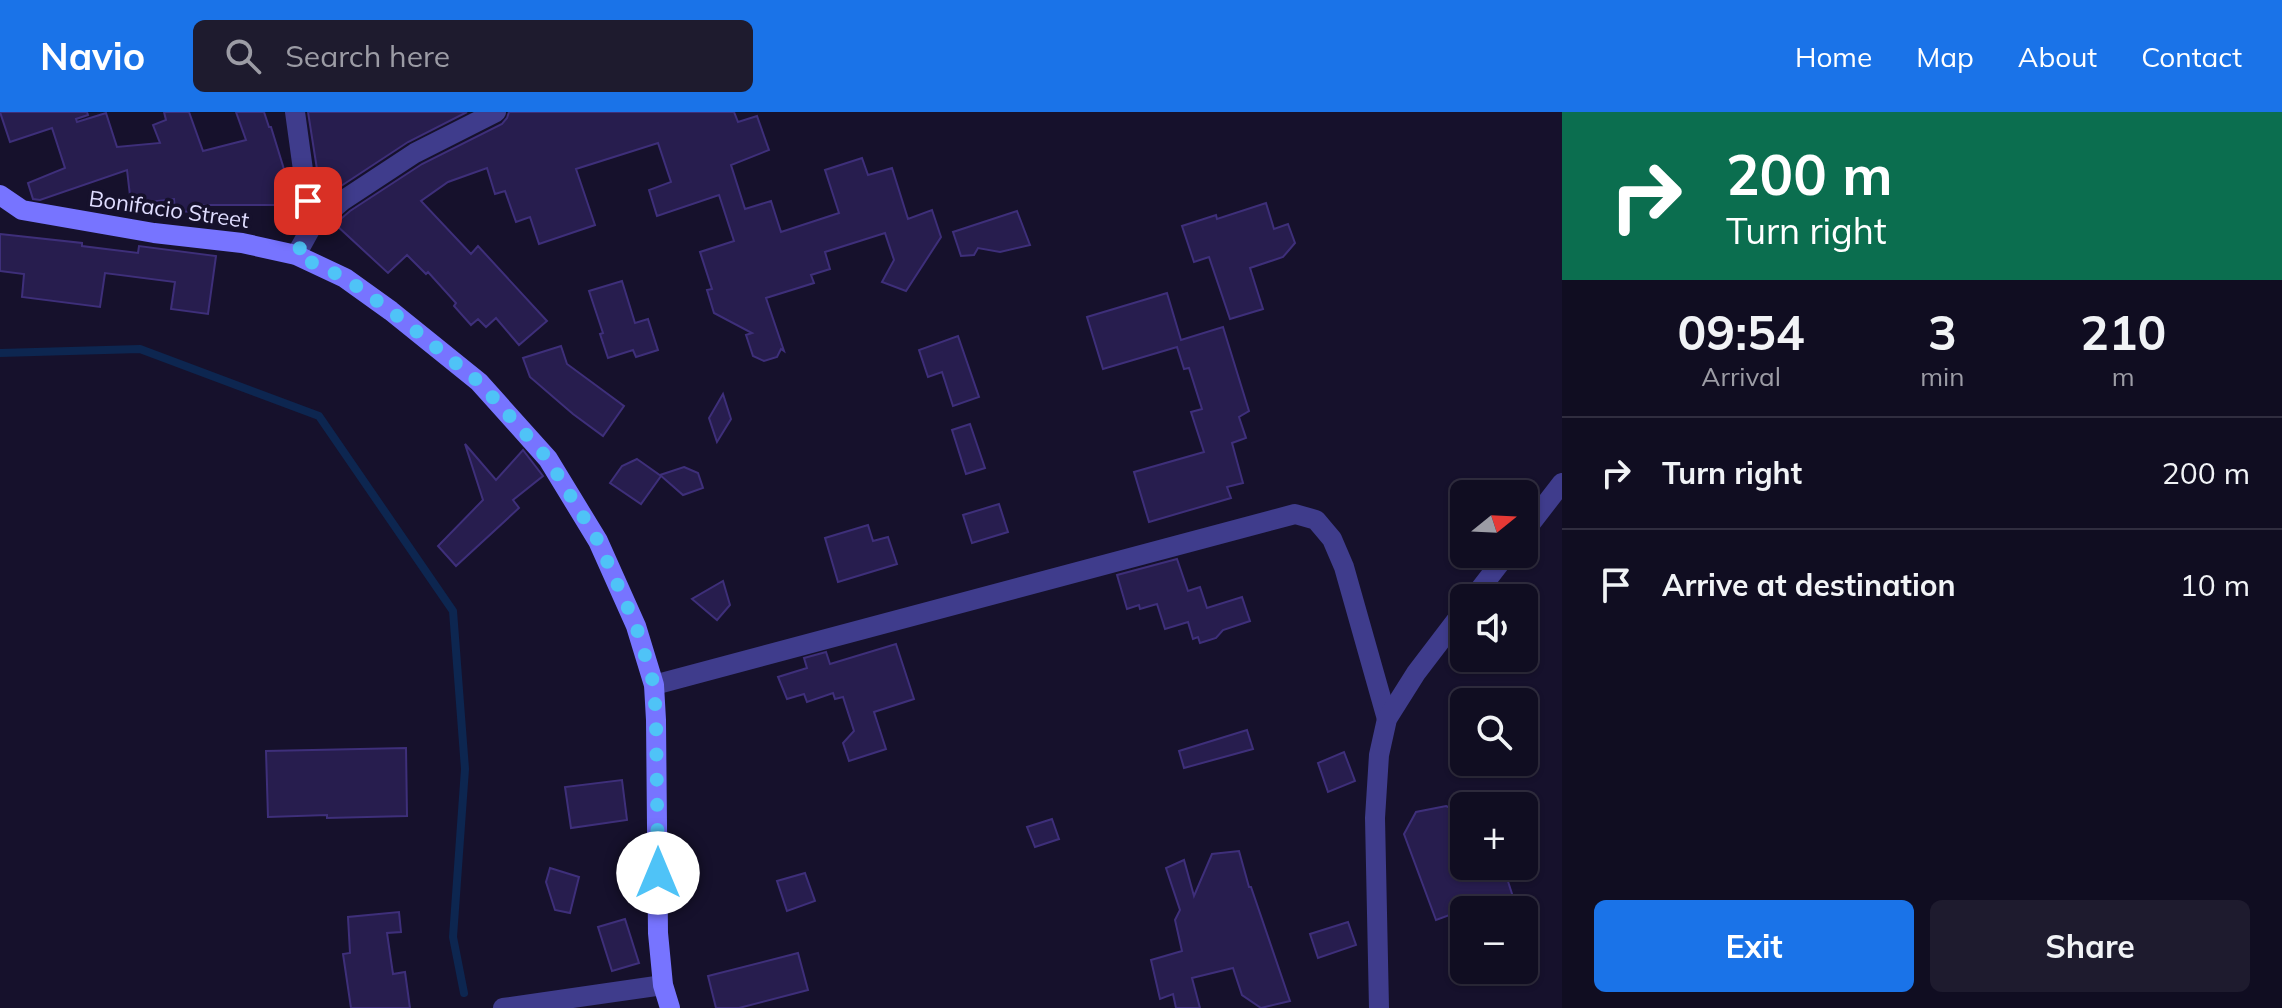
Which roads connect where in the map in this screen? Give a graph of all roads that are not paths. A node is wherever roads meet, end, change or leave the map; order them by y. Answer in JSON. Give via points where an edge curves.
{"nodes":[{"id":1,"x":295,"y":112,"type":"edge"},
{"id":2,"x":496,"y":112,"type":"edge"},
{"id":3,"x":0,"y":195,"type":"edge"},
{"id":4,"x":311,"y":228,"type":"junction"},
{"id":5,"x":296,"y":255,"type":"junction"},
{"id":6,"x":1562,"y":483,"type":"edge"},
{"id":7,"x":1538,"y":514,"type":"edge"},
{"id":8,"x":1496,"y":568,"type":"edge"},
{"id":9,"x":1484,"y":584,"type":"edge"},
{"id":10,"x":1450,"y":628,"type":"edge"},
{"id":11,"x":654,"y":685,"type":"junction"},
{"id":12,"x":1387,"y":719,"type":"junction"},
{"id":13,"x":663,"y":985,"type":"junction"},
{"id":14,"x":503,"y":1008,"type":"edge"},
{"id":15,"x":670,"y":1008,"type":"edge"},
{"id":16,"x":1379,"y":1008,"type":"edge"}],
"edges":[{"from":1,"to":4,"type":"street"},
{"from":2,"to":4,"type":"street","via":[[415,153]]},
{"from":3,"to":5,"type":"street","name":"Bonifacio Street","via":[[22,210]]},
{"from":4,"to":5,"type":"street"},
{"from":5,"to":11,"type":"street","name":"Bonifacio Street","via":[[345,278],[479,382],[548,459],[598,541],[636,626]]},
{"from":6,"to":7,"type":"street"},
{"from":8,"to":9,"type":"street"},
{"from":10,"to":12,"type":"street"},
{"from":11,"to":12,"type":"street","via":[[1295,514],[1316,520],[1332,539]]},
{"from":11,"to":13,"type":"street","name":"Bonifacio Street"},
{"from":12,"to":16,"type":"street","via":[[1375,818]]},
{"from":13,"to":14,"type":"street"},
{"from":13,"to":15,"type":"street","name":"Bonifacio Street"}]}
